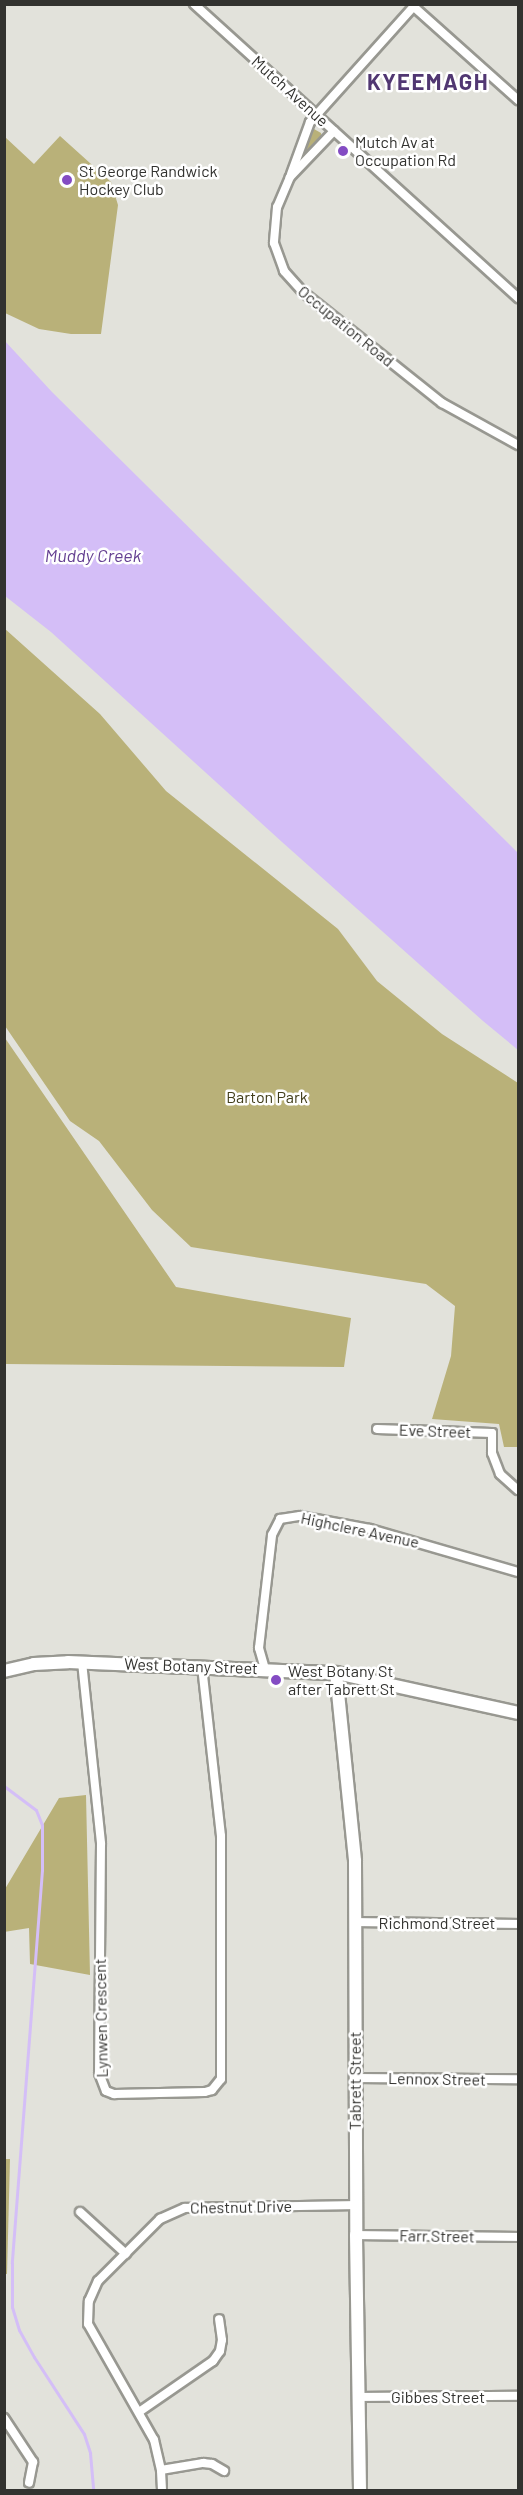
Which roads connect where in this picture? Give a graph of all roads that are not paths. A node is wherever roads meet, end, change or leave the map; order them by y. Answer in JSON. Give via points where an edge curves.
{"nodes":[{"id":1,"x":194,"y":4,"type":"edge"},
{"id":2,"x":415,"y":6,"type":"edge"},
{"id":3,"x":519,"y":100,"type":"edge"},
{"id":4,"x":316,"y":115,"type":"junction"},
{"id":5,"x":334,"y":130,"type":"junction"},
{"id":6,"x":290,"y":177,"type":"junction"},
{"id":7,"x":519,"y":298,"type":"edge"},
{"id":8,"x":519,"y":445,"type":"edge"},
{"id":9,"x":377,"y":1429,"type":"dead end"},
{"id":10,"x":519,"y":1490,"type":"edge"},
{"id":11,"x":519,"y":1572,"type":"edge"},
{"id":12,"x":82,"y":1662,"type":"junction"},
{"id":13,"x":202,"y":1666,"type":"junction"},
{"id":14,"x":266,"y":1669,"type":"junction"},
{"id":15,"x":4,"y":1671,"type":"edge"},
{"id":16,"x":336,"y":1672,"type":"junction"},
{"id":17,"x":519,"y":1713,"type":"edge"},
{"id":18,"x":355,"y":1922,"type":"junction"},
{"id":19,"x":519,"y":1924,"type":"edge"},
{"id":20,"x":355,"y":2078,"type":"junction"},
{"id":21,"x":519,"y":2079,"type":"edge"},
{"id":22,"x":355,"y":2205,"type":"junction"},
{"id":23,"x":80,"y":2212,"type":"dead end"},
{"id":24,"x":356,"y":2235,"type":"junction"},
{"id":25,"x":519,"y":2237,"type":"edge"},
{"id":26,"x":126,"y":2254,"type":"junction"},
{"id":27,"x":219,"y":2319,"type":"dead end"},
{"id":28,"x":519,"y":2396,"type":"edge"},
{"id":29,"x":358,"y":2397,"type":"junction"},
{"id":30,"x":139,"y":2412,"type":"junction"},
{"id":31,"x":4,"y":2418,"type":"edge"},
{"id":32,"x":161,"y":2470,"type":"junction"},
{"id":33,"x":224,"y":2471,"type":"dead end"},
{"id":34,"x":29,"y":2483,"type":"dead end"},
{"id":35,"x":162,"y":2490,"type":"edge"},
{"id":36,"x":360,"y":2490,"type":"edge"}],
"edges":[{"from":1,"to":4,"type":"street","name":"Mutch Avenue"},
{"from":2,"to":3,"type":"street"},
{"from":2,"to":4,"type":"street"},
{"from":4,"to":5,"type":"street","name":"Mutch Avenue"},
{"from":4,"to":6,"type":"street"},
{"from":5,"to":6,"type":"street","name":"Occupation Road"},
{"from":5,"to":7,"type":"street","name":"Mutch Avenue"},
{"from":6,"to":8,"type":"street","name":"Occupation Road","via":[[277,207],[273,235],[276,253],[291,279],[442,403]]},
{"from":9,"to":10,"type":"street","name":"Eve Street","via":[[492,1433],[492,1453],[500,1474]]},
{"from":11,"to":14,"type":"street","name":"Highclere Avenue","via":[[335,1522],[290,1516],[280,1519],[275,1524],[259,1648]]},
{"from":12,"to":13,"type":"street","name":"West Botany Street"},
{"from":12,"to":13,"type":"street","name":"Lynwen Crescent","via":[[101,1844],[99,2073],[106,2091],[114,2094],[205,2092],[213,2090],[221,2079],[221,1836]]},
{"from":12,"to":15,"type":"street","name":"West Botany Street","via":[[34,1664]]},
{"from":13,"to":14,"type":"street","name":"West Botany Street"},
{"from":14,"to":16,"type":"street","name":"West Botany Street"},
{"from":16,"to":17,"type":"street","name":"West Botany Street"},
{"from":16,"to":18,"type":"street","name":"Tabrett Street","via":[[353,1835]]},
{"from":18,"to":19,"type":"street","name":"Richmond Street"},
{"from":18,"to":20,"type":"street","name":"Tabrett Street"},
{"from":20,"to":21,"type":"street","name":"Lennox Street"},
{"from":20,"to":22,"type":"street","name":"Tabrett Street"},
{"from":22,"to":24,"type":"street","name":"Tabrett Street"},
{"from":22,"to":26,"type":"street","name":"Chestnut Drive","via":[[185,2208],[160,2219]]},
{"from":23,"to":26,"type":"street"},
{"from":24,"to":25,"type":"street","name":"Farr Street"},
{"from":24,"to":29,"type":"street","name":"Tabrett Street"},
{"from":26,"to":30,"type":"street","name":"Chestnut Drive","via":[[98,2281],[87,2313],[95,2340]]},
{"from":27,"to":30,"type":"street","via":[[222,2340],[213,2361]]},
{"from":28,"to":29,"type":"street","name":"Gibbes Street"},
{"from":29,"to":36,"type":"street","name":"Tabrett Street"},
{"from":30,"to":32,"type":"street","name":"Chestnut Drive","via":[[154,2440]]},
{"from":31,"to":34,"type":"street","via":[[33,2462]]},
{"from":32,"to":33,"type":"street","via":[[203,2463]]},
{"from":32,"to":35,"type":"street","name":"Chestnut Drive"}]}
